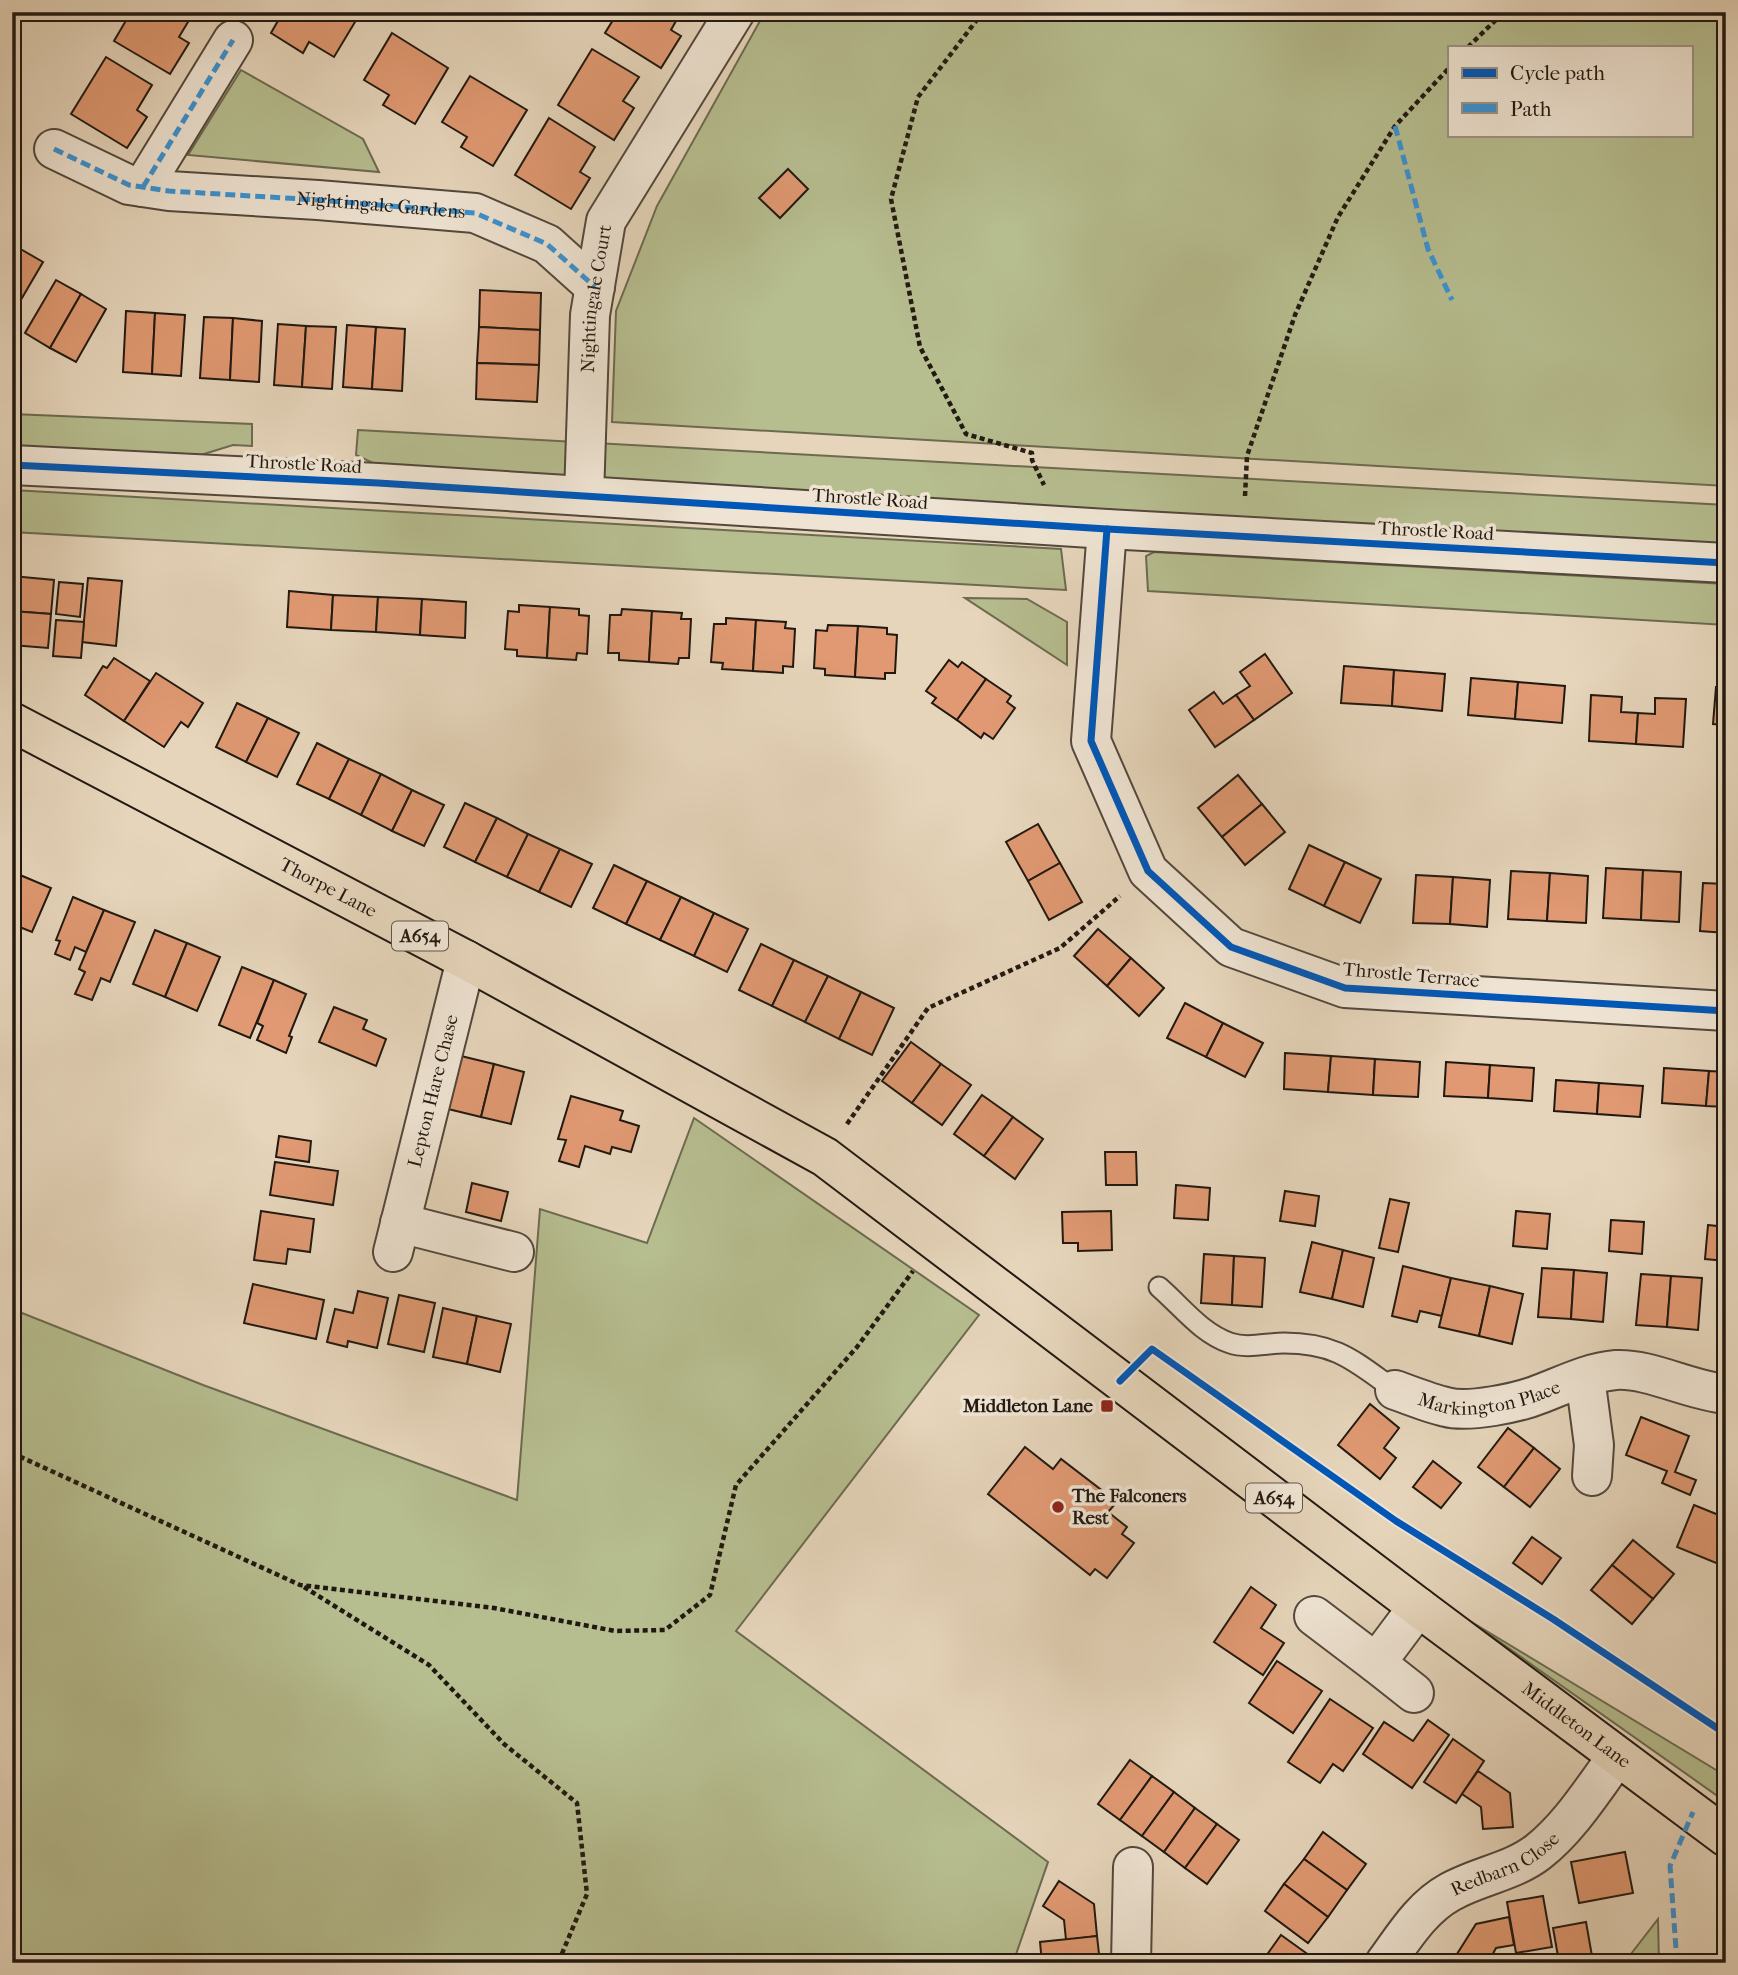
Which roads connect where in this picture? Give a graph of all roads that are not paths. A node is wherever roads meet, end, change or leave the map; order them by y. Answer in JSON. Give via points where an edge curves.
{"nodes":[{"id":1,"x":735,"y":12,"type":"edge"},
{"id":2,"x":233,"y":40,"type":"dead end"},
{"id":3,"x":54,"y":149,"type":"dead end"},
{"id":4,"x":143,"y":187,"type":"junction"},
{"id":5,"x":595,"y":287,"type":"junction"},
{"id":6,"x":12,"y":465,"type":"edge"},
{"id":7,"x":584,"y":496,"type":"junction"},
{"id":8,"x":1107,"y":529,"type":"junction"},
{"id":9,"x":1726,"y":563,"type":"edge"},
{"id":10,"x":12,"y":722,"type":"edge"},
{"id":11,"x":466,"y":960,"type":"junction"},
{"id":12,"x":1726,"y":1011,"type":"edge"},
{"id":13,"x":825,"y":1157,"type":"joint"},
{"id":14,"x":514,"y":1252,"type":"dead end"},
{"id":15,"x":1159,"y":1287,"type":"dead end"},
{"id":16,"x":1585,"y":1377,"type":"junction"},
{"id":17,"x":1395,"y":1390,"type":"joint"},
{"id":18,"x":1726,"y":1394,"type":"edge"},
{"id":19,"x":1592,"y":1476,"type":"dead end"},
{"id":20,"x":1418,"y":1607,"type":"junction"},
{"id":21,"x":1314,"y":1616,"type":"dead end"},
{"id":22,"x":1376,"y":1663,"type":"junction"},
{"id":23,"x":1414,"y":1693,"type":"dead end"},
{"id":24,"x":1617,"y":1757,"type":"junction"},
{"id":25,"x":1726,"y":1837,"type":"edge"},
{"id":26,"x":1133,"y":1867,"type":"dead end"},
{"id":27,"x":1131,"y":1963,"type":"edge"},
{"id":28,"x":1385,"y":1963,"type":"edge"}],
"edges":[{"from":1,"to":5,"type":"street","name":"Nightingale Court","via":[[606,221]]},
{"from":2,"to":4,"type":"street"},
{"from":3,"to":4,"type":"street","name":"Nightingale Gardens","via":[[129,185]]},
{"from":4,"to":5,"type":"street","name":"Nightingale Gardens","via":[[475,213],[547,244]]},
{"from":5,"to":7,"type":"street","name":"Nightingale Court","via":[[590,315]]},
{"from":6,"to":7,"type":"street","name":"Throstle Road"},
{"from":7,"to":8,"type":"street","name":"Throstle Road"},
{"from":8,"to":9,"type":"street","name":"Throstle Road"},
{"from":8,"to":12,"type":"street","name":"Throstle Terrace","via":[[1091,741],[1148,871],[1231,947],[1345,988]]},
{"from":10,"to":11,"type":"main road","name":"Thorpe Lane","number":"A654"},
{"from":11,"to":13,"type":"main road","name":"Thorpe Lane","number":"A654"},
{"from":11,"to":14,"type":"street","name":"Lepton Hare Chase","via":[[397,1237]]},
{"from":13,"to":20,"type":"main road","name":"Middleton Lane","number":"A654"},
{"from":15,"to":17,"type":"lane","via":[[1223,1340],[1241,1346],[1304,1344],[1337,1351]]},
{"from":16,"to":17,"type":"street","name":"Markington Place","via":[[1488,1407],[1448,1408]]},
{"from":16,"to":18,"type":"street","name":"Markington Place","via":[[1618,1370]]},
{"from":16,"to":19,"type":"street","name":"Markington Place","via":[[1594,1445]]},
{"from":20,"to":22,"type":"street"},
{"from":20,"to":24,"type":"main road","name":"Middleton Lane","number":"A654"},
{"from":21,"to":22,"type":"street"},
{"from":22,"to":23,"type":"street"},
{"from":24,"to":25,"type":"main road","name":"Middleton Lane","number":"A654"},
{"from":24,"to":28,"type":"street","name":"Redbarn Close","via":[[1566,1824],[1538,1852],[1449,1892],[1418,1917]]},
{"from":26,"to":27,"type":"street"}]}
